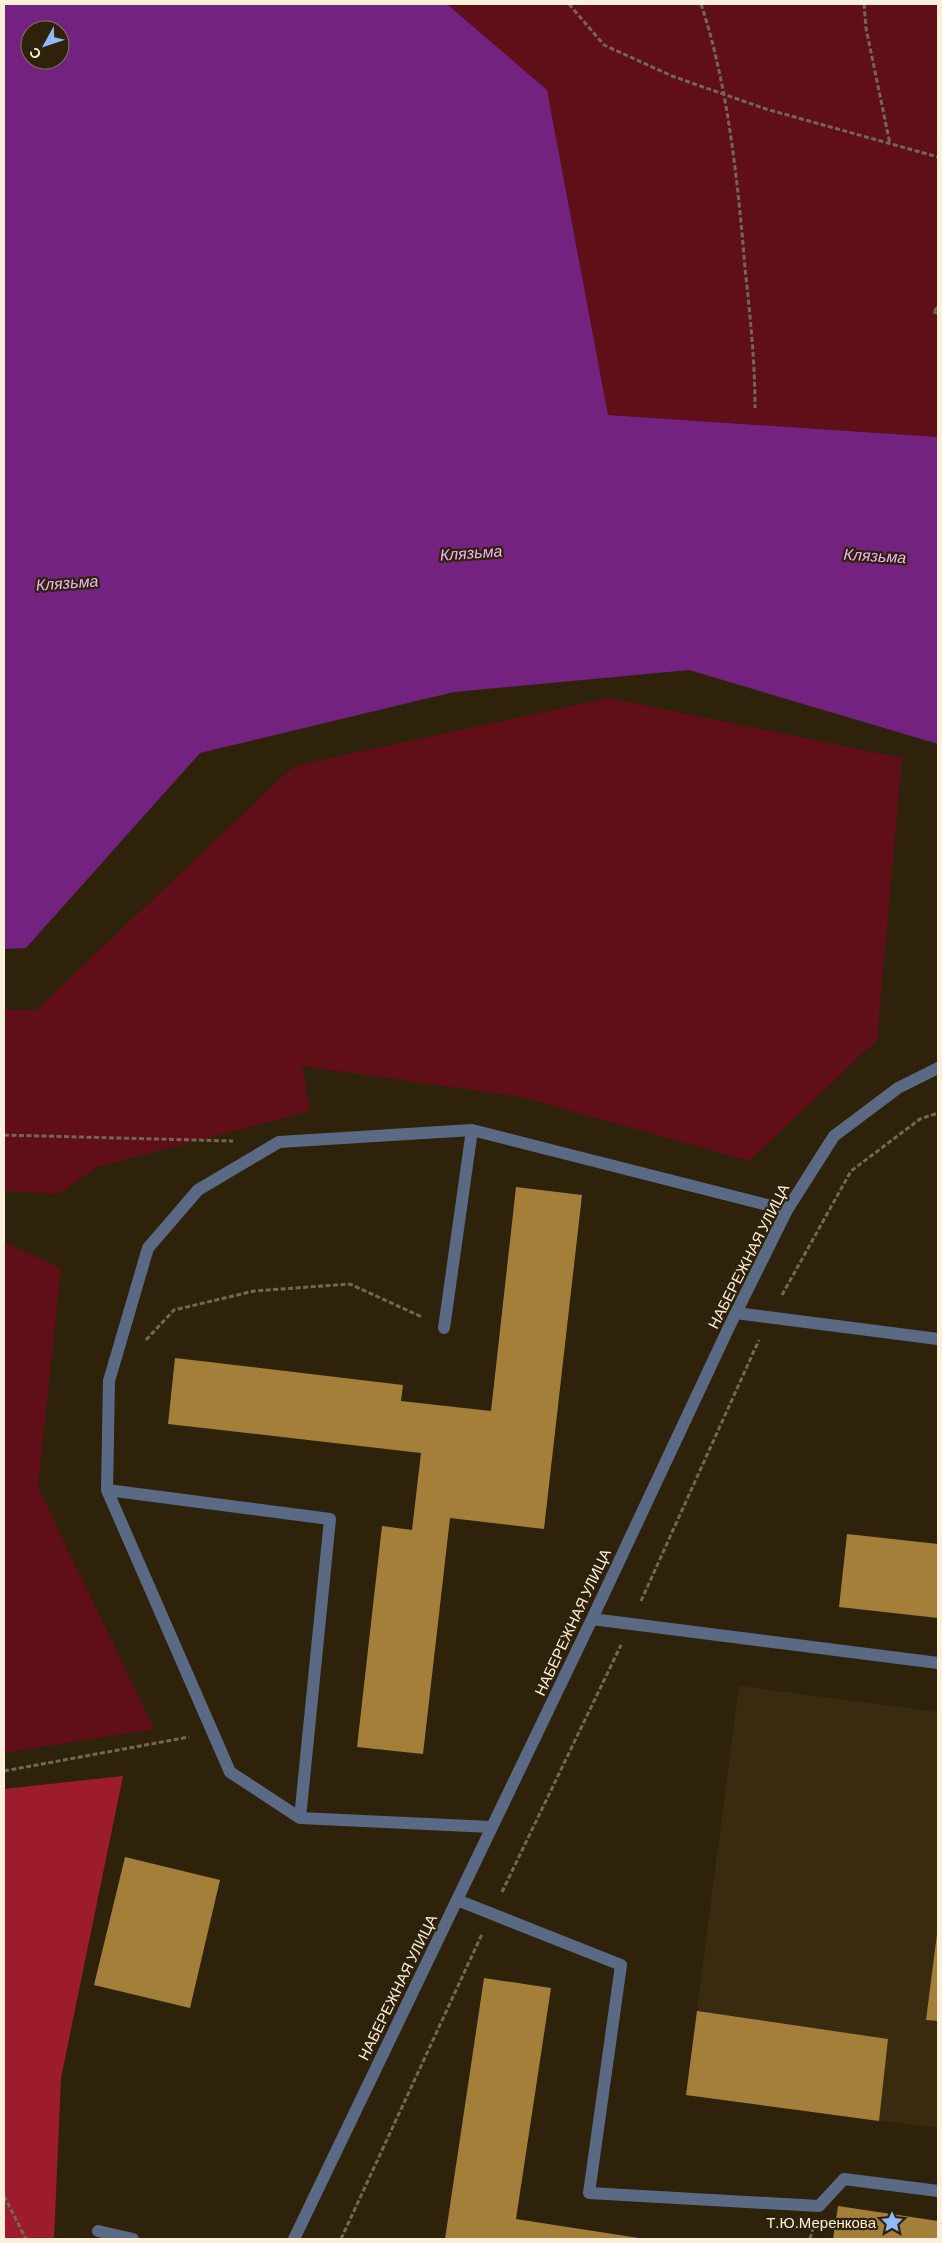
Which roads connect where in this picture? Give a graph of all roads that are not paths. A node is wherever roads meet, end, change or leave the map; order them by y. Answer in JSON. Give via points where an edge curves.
{"nodes":[{"id":1,"x":938,"y":1068,"type":"edge"},
{"id":2,"x":472,"y":1130,"type":"junction"},
{"id":3,"x":787,"y":1210,"type":"junction"},
{"id":4,"x":736,"y":1313,"type":"junction"},
{"id":5,"x":444,"y":1328,"type":"road end"},
{"id":6,"x":938,"y":1339,"type":"edge"},
{"id":7,"x":107,"y":1490,"type":"junction"},
{"id":8,"x":592,"y":1619,"type":"junction"},
{"id":9,"x":938,"y":1664,"type":"edge"},
{"id":10,"x":300,"y":1818,"type":"junction"},
{"id":11,"x":491,"y":1827,"type":"junction"},
{"id":12,"x":457,"y":1900,"type":"junction"},
{"id":13,"x":938,"y":2191,"type":"edge"},
{"id":14,"x":98,"y":2231,"type":"dead end"},
{"id":15,"x":133,"y":2239,"type":"edge"},
{"id":16,"x":294,"y":2239,"type":"edge"}],
"edges":[{"from":1,"to":3,"type":"street","name":"НАБЕРЕЖНАЯ УЛИЦА","via":[[898,1088],[834,1136]]},
{"from":2,"to":3,"type":"street"},
{"from":2,"to":5,"type":"street"},
{"from":2,"to":7,"type":"street","via":[[278,1142],[198,1190],[148,1248],[109,1382]]},
{"from":3,"to":4,"type":"street","name":"НАБЕРЕЖНАЯ УЛИЦА"},
{"from":4,"to":6,"type":"street"},
{"from":4,"to":8,"type":"street","name":"НАБЕРЕЖНАЯ УЛИЦА"},
{"from":7,"to":10,"type":"street","via":[[230,1772]]},
{"from":7,"to":10,"type":"street","via":[[330,1519]]},
{"from":8,"to":9,"type":"street"},
{"from":8,"to":11,"type":"street","name":"НАБЕРЕЖНАЯ УЛИЦА"},
{"from":10,"to":11,"type":"street"},
{"from":11,"to":12,"type":"street","name":"НАБЕРЕЖНАЯ УЛИЦА"},
{"from":12,"to":13,"type":"street","via":[[621,1965],[589,2193],[819,2206],[844,2179]]},
{"from":12,"to":16,"type":"street","name":"НАБЕРЕЖНАЯ УЛИЦА"},
{"from":14,"to":15,"type":"street"}]}
